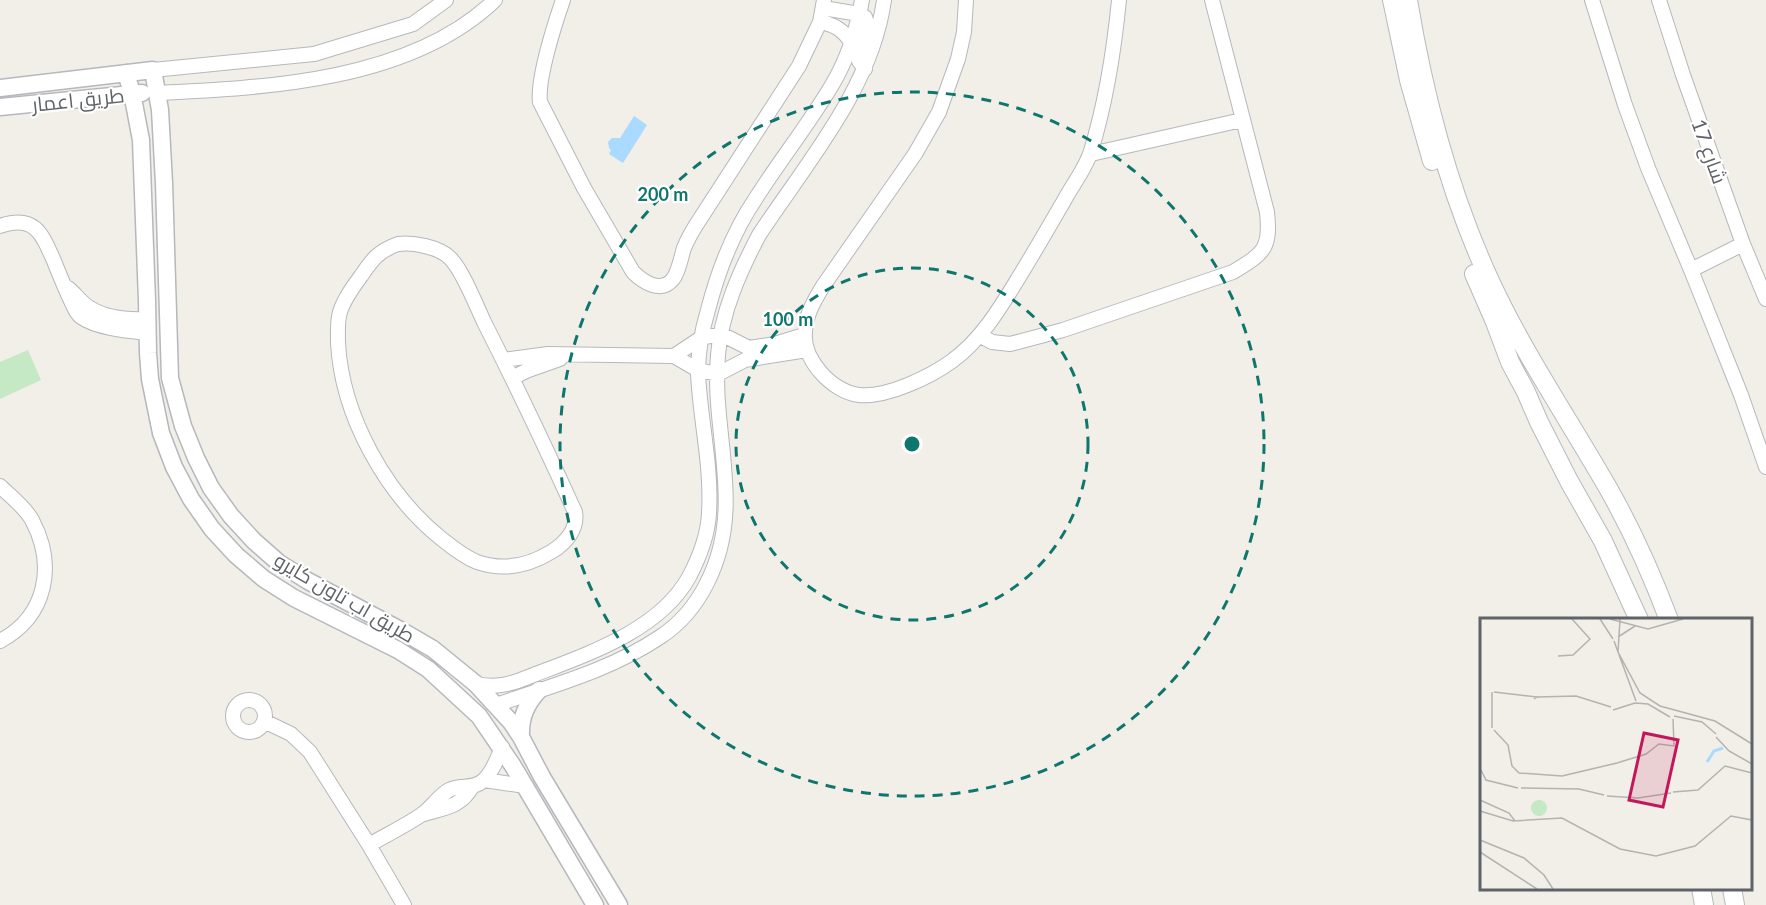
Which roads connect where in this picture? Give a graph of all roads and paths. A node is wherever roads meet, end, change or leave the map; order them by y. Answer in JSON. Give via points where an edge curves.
{"nodes":[{"id":1,"x":446,"y":0,"type":"edge"},
{"id":2,"x":495,"y":0,"type":"edge"},
{"id":3,"x":563,"y":0,"type":"edge"},
{"id":4,"x":861,"y":0,"type":"edge"},
{"id":5,"x":884,"y":0,"type":"edge"},
{"id":6,"x":966,"y":0,"type":"edge"},
{"id":7,"x":1119,"y":0,"type":"edge"},
{"id":8,"x":1212,"y":0,"type":"edge"},
{"id":9,"x":1392,"y":0,"type":"edge"},
{"id":10,"x":1408,"y":0,"type":"edge"},
{"id":11,"x":1592,"y":0,"type":"edge"},
{"id":12,"x":1659,"y":0,"type":"edge"},
{"id":13,"x":822,"y":11,"type":"edge"},
{"id":14,"x":858,"y":18,"type":"junction"},
{"id":15,"x":851,"y":42,"type":"junction"},
{"id":16,"x":865,"y":69,"type":"junction"},
{"id":17,"x":153,"y":70,"type":"junction"},
{"id":18,"x":126,"y":73,"type":"junction"},
{"id":19,"x":0,"y":88,"type":"edge"},
{"id":20,"x":132,"y":93,"type":"junction"},
{"id":21,"x":156,"y":93,"type":"junction"},
{"id":22,"x":0,"y":107,"type":"edge"},
{"id":23,"x":1242,"y":120,"type":"junction"},
{"id":24,"x":1091,"y":154,"type":"junction"},
{"id":25,"x":165,"y":216,"type":"junction"},
{"id":26,"x":144,"y":221,"type":"junction"},
{"id":27,"x":0,"y":226,"type":"edge"},
{"id":28,"x":1743,"y":244,"type":"junction"},
{"id":29,"x":1691,"y":270,"type":"junction"},
{"id":30,"x":1766,"y":299,"type":"edge"},
{"id":31,"x":147,"y":301,"type":"junction"},
{"id":32,"x":167,"y":301,"type":"junction"},
{"id":33,"x":148,"y":326,"type":"junction"},
{"id":34,"x":721,"y":334,"type":"junction"},
{"id":35,"x":804,"y":335,"type":"junction"},
{"id":36,"x":981,"y":336,"type":"junction"},
{"id":37,"x":701,"y":338,"type":"junction"},
{"id":38,"x":807,"y":350,"type":"junction"},
{"id":39,"x":148,"y":353,"type":"junction"},
{"id":40,"x":168,"y":353,"type":"junction"},
{"id":41,"x":579,"y":354,"type":"junction"},
{"id":42,"x":674,"y":356,"type":"junction"},
{"id":43,"x":503,"y":360,"type":"junction"},
{"id":44,"x":698,"y":370,"type":"junction"},
{"id":45,"x":718,"y":374,"type":"junction"},
{"id":46,"x":512,"y":378,"type":"junction"},
{"id":47,"x":1766,"y":467,"type":"edge"},
{"id":48,"x":0,"y":486,"type":"edge"},
{"id":49,"x":1638,"y":618,"type":"edge"},
{"id":50,"x":1668,"y":618,"type":"edge"},
{"id":51,"x":0,"y":641,"type":"edge"},
{"id":52,"x":428,"y":669,"type":"junction"},
{"id":53,"x":476,"y":684,"type":"junction"},
{"id":54,"x":539,"y":690,"type":"junction"},
{"id":55,"x":496,"y":705,"type":"junction"},
{"id":56,"x":264,"y":721,"type":"dead end"},
{"id":57,"x":521,"y":737,"type":"junction"},
{"id":58,"x":501,"y":747,"type":"junction"},
{"id":59,"x":542,"y":777,"type":"junction"},
{"id":60,"x":478,"y":784,"type":"junction"},
{"id":61,"x":525,"y":786,"type":"junction"},
{"id":62,"x":369,"y":845,"type":"junction"},
{"id":63,"x":1701,"y":890,"type":"edge"},
{"id":64,"x":1732,"y":890,"type":"edge"},
{"id":65,"x":404,"y":905,"type":"edge"},
{"id":66,"x":595,"y":905,"type":"edge"},
{"id":67,"x":619,"y":905,"type":"edge"},
{"id":68,"x":1704,"y":905,"type":"edge"},
{"id":69,"x":1735,"y":905,"type":"edge"}],
"edges":[{"from":1,"to":17,"type":"street","via":[[413,24],[314,54]]},
{"from":2,"to":21,"type":"street","via":[[462,27],[366,68],[310,79]]},
{"from":3,"to":13,"type":"street","via":[[541,77],[540,102],[633,272],[649,285],[660,286],[674,278],[685,245],[700,219],[799,66]]},
{"from":4,"to":14,"type":"street"},
{"from":5,"to":16,"type":"street"},
{"from":6,"to":35,"type":"street","via":[[958,59],[939,112],[915,154],[823,286],[806,320]]},
{"from":7,"to":24,"type":"street","via":[[1110,74]]},
{"from":8,"to":23,"type":"street"},
{"from":9,"to":49,"type":"main road","via":[[1419,120],[1460,240],[1510,362],[1603,541]]},
{"from":10,"to":50,"type":"main road","via":[[1435,128],[1459,205],[1491,284],[1609,489],[1644,558]]},
{"from":11,"to":29,"type":"street","via":[[1648,168]]},
{"from":12,"to":28,"type":"street","name":"شارع 17"},
{"from":13,"to":14,"type":"street"},
{"from":13,"to":15,"type":"street","via":[[830,24]]},
{"from":14,"to":15,"type":"street"},
{"from":14,"to":16,"type":"street","via":[[867,20],[858,57]]},
{"from":15,"to":37,"type":"street","via":[[833,84],[737,230],[720,269]]},
{"from":16,"to":34,"type":"street","via":[[843,110],[759,235]]},
{"from":17,"to":18,"type":"street","name":"طريق اعمار"},
{"from":17,"to":21,"type":"street","name":"طريق اب تاون كايرو"},
{"from":18,"to":19,"type":"street","name":"طريق اعمار"},
{"from":18,"to":20,"type":"street","name":"طريق اب تاون كايرو"},
{"from":20,"to":21,"type":"street","name":"طريق اعمار"},
{"from":20,"to":22,"type":"street","name":"طريق اعمار"},
{"from":20,"to":26,"type":"street","name":"طريق اب تاون كايرو","via":[[141,140]]},
{"from":21,"to":25,"type":"street","name":"طريق اب تاون كايرو"},
{"from":23,"to":24,"type":"street"},
{"from":23,"to":36,"type":"street","via":[[1269,231],[1265,248],[1251,262],[1233,272],[1063,330],[1010,344]]},
{"from":24,"to":36,"type":"street"},
{"from":25,"to":26,"type":"street"},
{"from":25,"to":32,"type":"street","name":"طريق اب تاون كايرو"},
{"from":26,"to":31,"type":"street","name":"طريق اب تاون كايرو"},
{"from":27,"to":33,"type":"street","via":[[22,222],[32,225],[43,235],[64,285],[90,308]]},
{"from":28,"to":29,"type":"street"},
{"from":28,"to":30,"type":"street","name":"شارع 17"},
{"from":29,"to":47,"type":"street"},
{"from":31,"to":32,"type":"street"},
{"from":31,"to":33,"type":"street","name":"طريق اب تاون كايرو"},
{"from":32,"to":40,"type":"street","name":"طريق اب تاون كايرو"},
{"from":33,"to":39,"type":"street","name":"طريق اب تاون كايرو"},
{"from":34,"to":35,"type":"street","via":[[749,348]]},
{"from":34,"to":37,"type":"street"},
{"from":34,"to":45,"type":"street"},
{"from":35,"to":38,"type":"street"},
{"from":36,"to":38,"type":"street","via":[[924,379],[875,394],[860,395],[837,387],[824,377]]},
{"from":37,"to":42,"type":"street"},
{"from":37,"to":44,"type":"street"},
{"from":38,"to":45,"type":"street","via":[[745,360]]},
{"from":39,"to":40,"type":"street"},
{"from":39,"to":52,"type":"street","name":"طريق اب تاون كايرو","via":[[161,433],[174,467],[212,529],[264,579]]},
{"from":40,"to":53,"type":"street","name":"طريق اب تاون كايرو","via":[[174,399],[196,458],[211,488],[254,541],[308,581],[433,649]]},
{"from":41,"to":42,"type":"street"},
{"from":41,"to":43,"type":"street"},
{"from":41,"to":46,"type":"street"},
{"from":42,"to":44,"type":"street"},
{"from":43,"to":46,"type":"street"},
{"from":43,"to":46,"type":"street","via":[[460,274],[450,258],[438,251],[405,244],[378,254],[340,312],[342,376],[366,443],[381,470],[405,504],[459,553],[501,567],[517,566],[555,549],[567,540],[577,520]]},
{"from":44,"to":45,"type":"street"},
{"from":44,"to":53,"type":"street","via":[[709,514],[702,549],[688,579],[670,603],[614,642],[509,684]]},
{"from":45,"to":54,"type":"street","via":[[727,505],[716,567],[701,595],[683,619],[634,653]]},
{"from":48,"to":51,"type":"street","via":[[31,518],[46,564],[39,604],[24,623]]},
{"from":52,"to":55,"type":"street","via":[[473,697]]},
{"from":52,"to":58,"type":"street","name":"طريق اب تاون كايرو","via":[[479,716]]},
{"from":53,"to":55,"type":"street","name":"طريق اب تاون كايرو"},
{"from":54,"to":55,"type":"street"},
{"from":54,"to":57,"type":"street","via":[[524,711]]},
{"from":55,"to":57,"type":"street","name":"طريق اب تاون كايرو"},
{"from":56,"to":62,"type":"street","via":[[291,734],[310,752]]},
{"from":57,"to":59,"type":"street","name":"طريق اب تاون كايرو"},
{"from":58,"to":60,"type":"street","via":[[494,764]]},
{"from":58,"to":61,"type":"street","name":"طريق اب تاون كايرو"},
{"from":59,"to":61,"type":"street","via":[[542,788],[533,790]]},
{"from":59,"to":67,"type":"street","name":"طريق اب تاون كايرو"},
{"from":60,"to":61,"type":"street"},
{"from":60,"to":62,"type":"street","via":[[452,807],[422,814]]},
{"from":61,"to":66,"type":"street","name":"طريق اب تاون كايرو"},
{"from":62,"to":65,"type":"street"},
{"from":63,"to":68,"type":"main road"},
{"from":64,"to":69,"type":"main road"}]}
